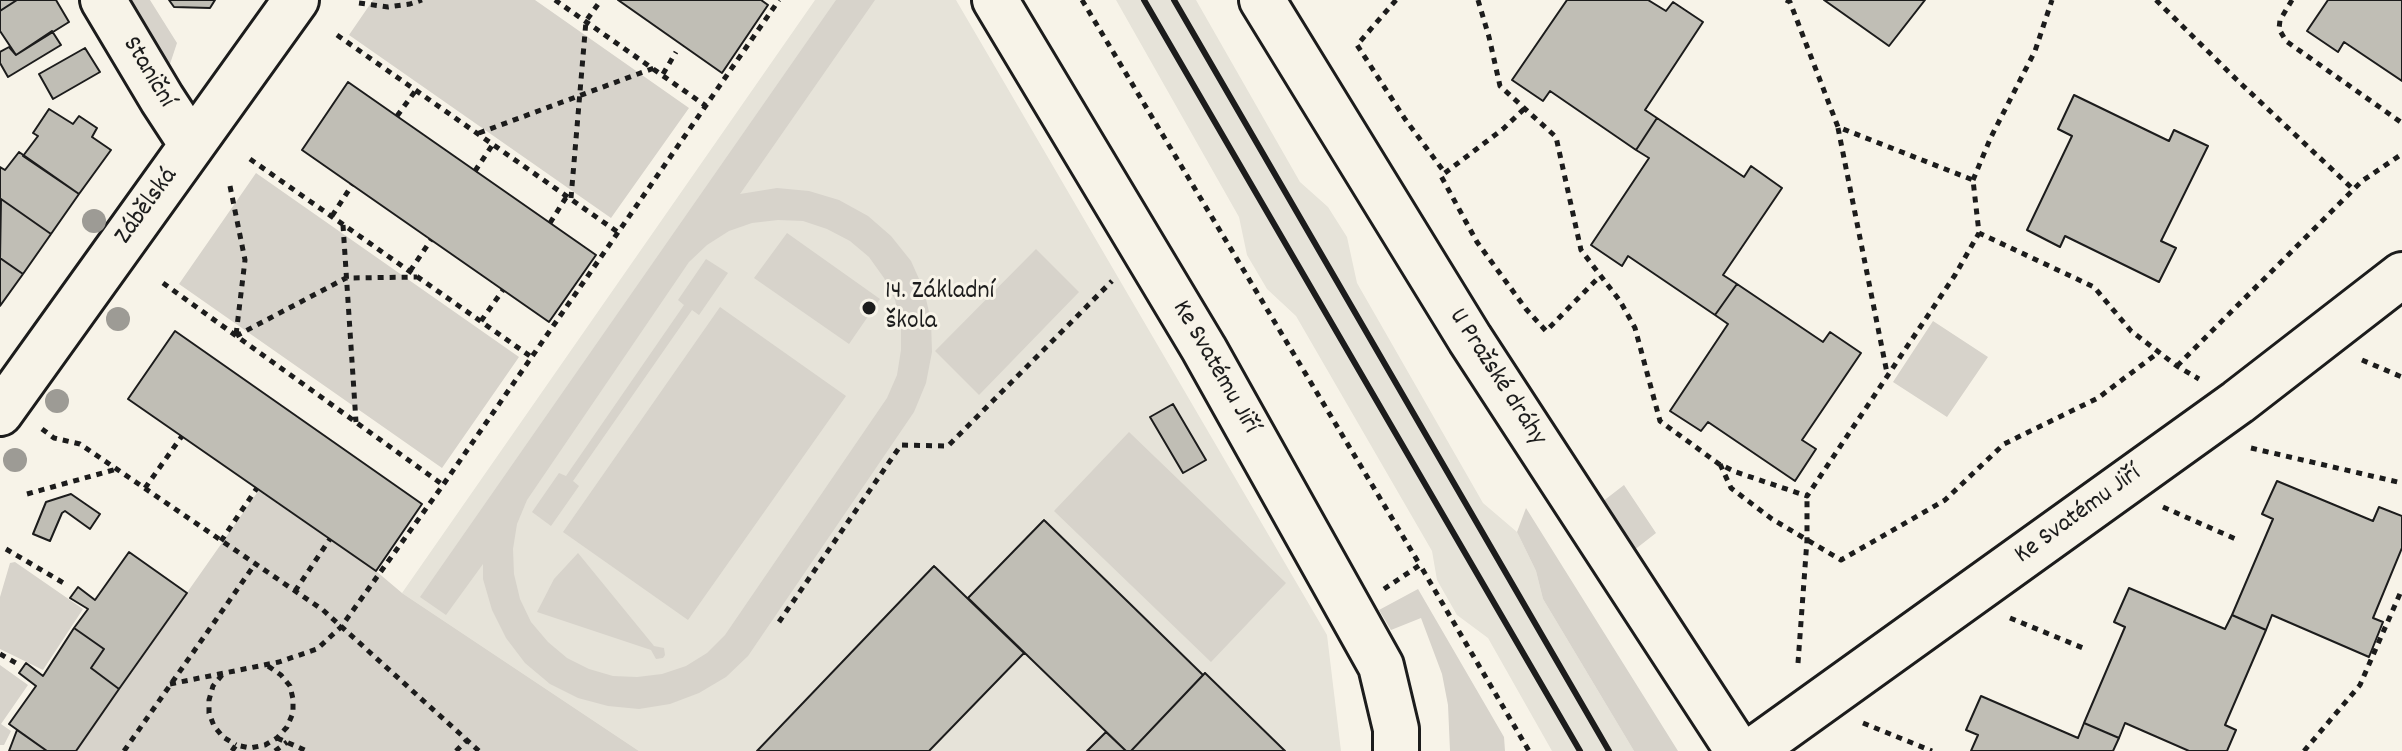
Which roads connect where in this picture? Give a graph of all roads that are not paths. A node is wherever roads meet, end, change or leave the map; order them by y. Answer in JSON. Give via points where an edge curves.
{"nodes":[{"id":1,"x":103,"y":0,"type":"edge"},
{"id":2,"x":296,"y":0,"type":"edge"},
{"id":3,"x":995,"y":0,"type":"edge"},
{"id":4,"x":1262,"y":0,"type":"edge"},
{"id":5,"x":192,"y":145,"type":"junction"},
{"id":6,"x":2402,"y":275,"type":"edge"},
{"id":7,"x":4,"y":408,"type":"edge"},
{"id":8,"x":1396,"y":751,"type":"edge"},
{"id":9,"x":1738,"y":751,"type":"edge"},
{"id":10,"x":1752,"y":751,"type":"edge"}],
"edges":[{"from":1,"to":5,"type":"street","name":"Staniční"},
{"from":2,"to":5,"type":"street","name":"Zábělská"},
{"from":3,"to":8,"type":"street","name":"Ke Svatému Jiří","via":[[1204,349],[1381,666]]},
{"from":4,"to":9,"type":"street","name":"U Pražské dráhy","via":[[1462,326]]},
{"from":5,"to":7,"type":"street","name":"Zábělská"},
{"from":6,"to":10,"type":"street","name":"Ke Svatému Jiří","via":[[2238,402]]}]}
